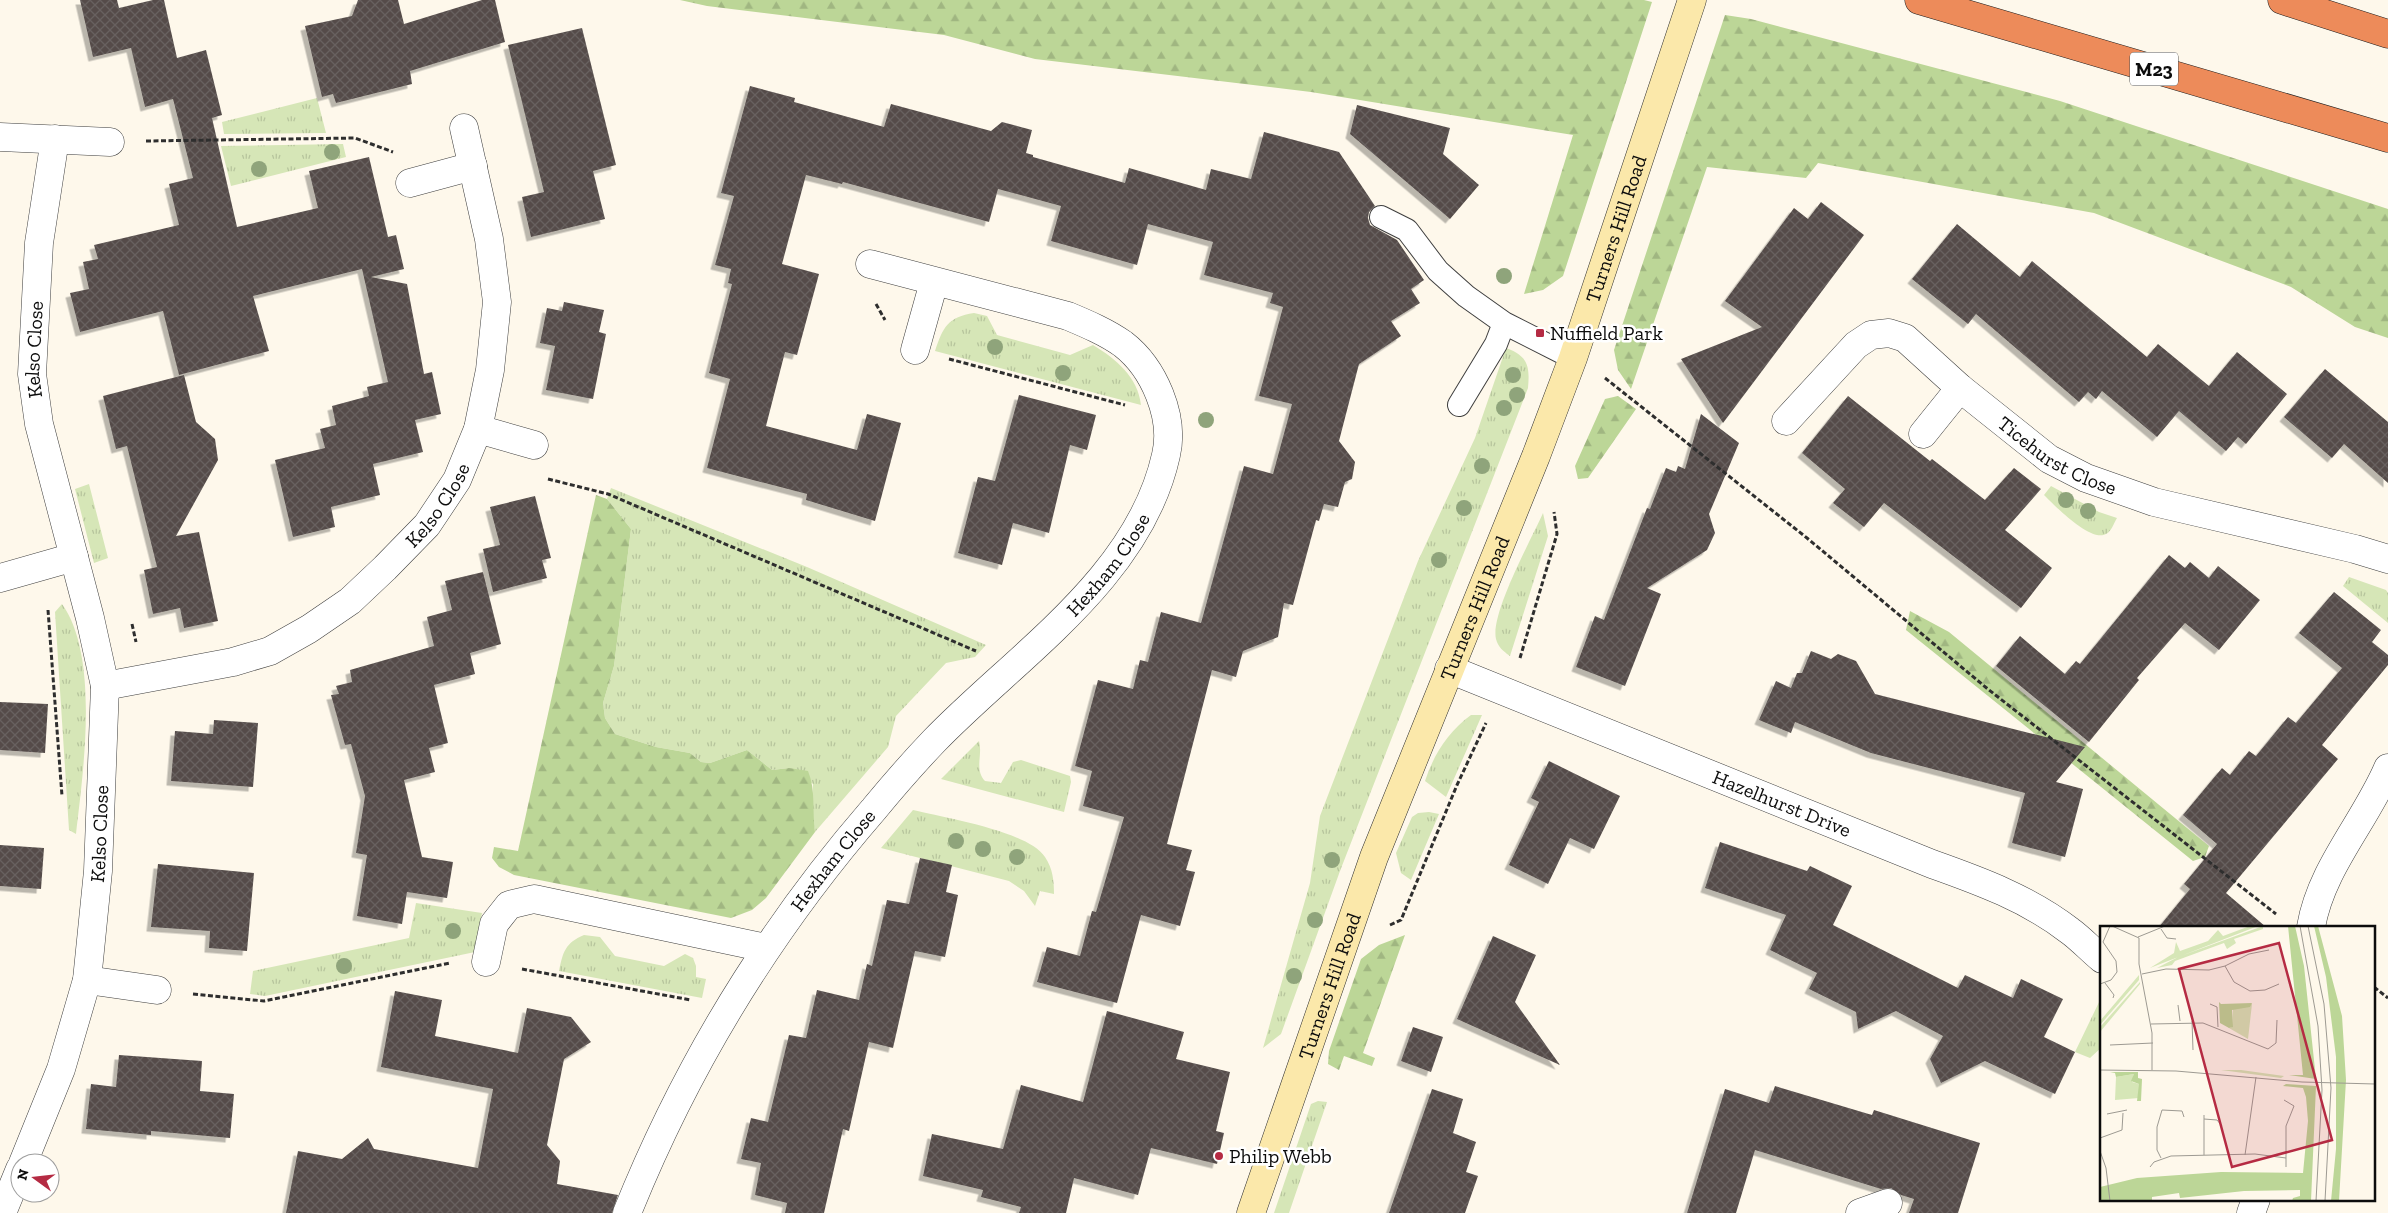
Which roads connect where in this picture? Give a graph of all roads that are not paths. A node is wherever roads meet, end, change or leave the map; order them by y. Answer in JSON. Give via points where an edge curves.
{"nodes":[{"id":1,"x":1692,"y":0,"type":"edge"},
{"id":2,"x":1919,"y":0,"type":"edge"},
{"id":3,"x":2282,"y":0,"type":"edge"},
{"id":4,"x":2388,"y":34,"type":"edge"},
{"id":5,"x":464,"y":128,"type":"dead end"},
{"id":6,"x":0,"y":137,"type":"edge"},
{"id":7,"x":2388,"y":138,"type":"edge"},
{"id":8,"x":55,"y":139,"type":"junction"},
{"id":9,"x":110,"y":142,"type":"road end"},
{"id":10,"x":473,"y":166,"type":"junction"},
{"id":11,"x":410,"y":183,"type":"road end"},
{"id":12,"x":1381,"y":217,"type":"dead end"},
{"id":13,"x":870,"y":264,"type":"road end"},
{"id":14,"x":934,"y":282,"type":"junction"},
{"id":15,"x":1504,"y":323,"type":"junction"},
{"id":16,"x":915,"y":350,"type":"road end"},
{"id":17,"x":1572,"y":358,"type":"junction"},
{"id":18,"x":1960,"y":388,"type":"junction"},
{"id":19,"x":1459,"y":405,"type":"dead end"},
{"id":20,"x":1786,"y":421,"type":"dead end"},
{"id":21,"x":478,"y":429,"type":"junction"},
{"id":22,"x":1923,"y":434,"type":"dead end"},
{"id":23,"x":534,"y":445,"type":"road end"},
{"id":24,"x":74,"y":557,"type":"junction"},
{"id":25,"x":2388,"y":559,"type":"edge"},
{"id":26,"x":0,"y":578,"type":"edge"},
{"id":27,"x":1448,"y":669,"type":"junction"},
{"id":28,"x":105,"y":686,"type":"junction"},
{"id":29,"x":2388,"y":768,"type":"edge"},
{"id":30,"x":2311,"y":926,"type":"edge"},
{"id":31,"x":766,"y":948,"type":"junction"},
{"id":32,"x":2100,"y":957,"type":"edge"},
{"id":33,"x":486,"y":962,"type":"road end"},
{"id":34,"x":87,"y":980,"type":"junction"},
{"id":35,"x":157,"y":990,"type":"road end"},
{"id":36,"x":26,"y":1153,"type":"edge"},
{"id":37,"x":10,"y":1193,"type":"edge"},
{"id":38,"x":2256,"y":1200,"type":"edge"},
{"id":39,"x":1888,"y":1203,"type":"dead end"},
{"id":40,"x":2,"y":1213,"type":"edge"},
{"id":41,"x":627,"y":1213,"type":"edge"},
{"id":42,"x":1251,"y":1213,"type":"edge"},
{"id":43,"x":1860,"y":1213,"type":"edge"},
{"id":44,"x":2251,"y":1213,"type":"edge"}],
"edges":[{"from":1,"to":17,"type":"street","name":"Turners Hill Road"},
{"from":2,"to":7,"type":"highway","number":"M23"},
{"from":3,"to":4,"type":"highway"},
{"from":5,"to":10,"type":"street","name":"Kelso Close"},
{"from":6,"to":8,"type":"street"},
{"from":8,"to":9,"type":"street"},
{"from":8,"to":24,"type":"street","name":"Kelso Close","via":[[39,243],[32,374],[38,424]]},
{"from":10,"to":11,"type":"street"},
{"from":10,"to":21,"type":"street","name":"Kelso Close","via":[[489,239],[497,302],[490,370]]},
{"from":12,"to":15,"type":"lane","via":[[1407,230],[1438,271]]},
{"from":13,"to":14,"type":"street","name":"Hexham Close"},
{"from":14,"to":16,"type":"street"},
{"from":14,"to":31,"type":"street","name":"Hexham Close","via":[[1068,316],[1094,326],[1125,346],[1150,374],[1167,416],[1167,453],[1152,499],[1130,540],[1100,580],[1012,669],[935,740],[874,809]]},
{"from":15,"to":17,"type":"lane"},
{"from":15,"to":19,"type":"lane","via":[[1496,344]]},
{"from":17,"to":27,"type":"street","name":"Turners Hill Road","via":[[1536,456]]},
{"from":18,"to":20,"type":"street","name":"Ticehurst Close","via":[[1905,338],[1889,333],[1871,335],[1856,345]]},
{"from":18,"to":22,"type":"street"},
{"from":18,"to":25,"type":"street","name":"Ticehurst Close","via":[[2049,459],[2086,478],[2154,502]]},
{"from":21,"to":23,"type":"street"},
{"from":21,"to":28,"type":"street","name":"Kelso Close","via":[[458,480],[427,525],[342,606],[309,629],[270,651],[190,672]]},
{"from":24,"to":26,"type":"street"},
{"from":24,"to":28,"type":"street","name":"Kelso Close"},
{"from":27,"to":32,"type":"street","name":"Hazelhurst Drive","via":[[1989,884],[2070,931]]},
{"from":27,"to":42,"type":"street","name":"Turners Hill Road","via":[[1372,866]]},
{"from":28,"to":34,"type":"street","name":"Kelso Close","via":[[98,870]]},
{"from":29,"to":30,"type":"street","via":[[2321,890]]},
{"from":31,"to":33,"type":"street","via":[[534,899],[509,905],[494,924]]},
{"from":31,"to":41,"type":"street","name":"Hexham Close","via":[[674,1106]]},
{"from":34,"to":35,"type":"street"},
{"from":34,"to":36,"type":"street","name":"Kelso Close","via":[[61,1069]]},
{"from":37,"to":40,"type":"street"},
{"from":38,"to":44,"type":"street"},
{"from":39,"to":43,"type":"street"}]}
